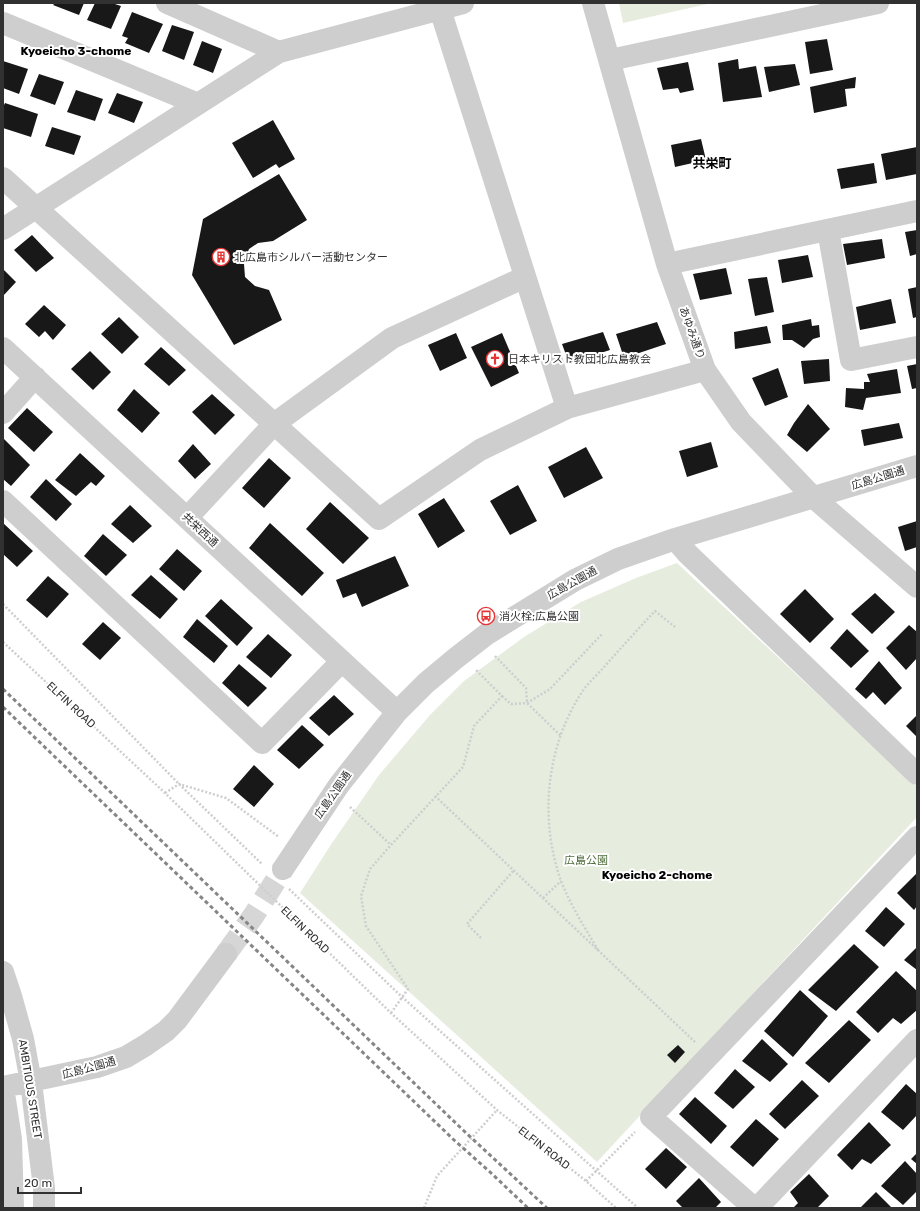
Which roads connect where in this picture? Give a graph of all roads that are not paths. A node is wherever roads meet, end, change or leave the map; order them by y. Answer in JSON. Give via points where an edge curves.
{"nodes":[{"id":1,"x":167,"y":3,"type":"edge"},
{"id":2,"x":463,"y":3,"type":"edge"},
{"id":3,"x":593,"y":3,"type":"edge"},
{"id":4,"x":878,"y":3,"type":"edge"},
{"id":5,"x":439,"y":6,"type":"edge"},
{"id":6,"x":3,"y":23,"type":"edge"},
{"id":7,"x":279,"y":52,"type":"junction"},
{"id":8,"x":610,"y":60,"type":"junction"},
{"id":9,"x":198,"y":104,"type":"junction"},
{"id":10,"x":3,"y":178,"type":"edge"},
{"id":11,"x":36,"y":208,"type":"junction"},
{"id":12,"x":917,"y":211,"type":"edge"},
{"id":13,"x":3,"y":229,"type":"edge"},
{"id":14,"x":828,"y":230,"type":"junction"},
{"id":15,"x":667,"y":264,"type":"junction"},
{"id":16,"x":525,"y":277,"type":"junction"},
{"id":17,"x":917,"y":347,"type":"edge"},
{"id":18,"x":3,"y":348,"type":"edge"},
{"id":19,"x":705,"y":370,"type":"junction"},
{"id":20,"x":35,"y":377,"type":"junction"},
{"id":21,"x":567,"y":408,"type":"junction"},
{"id":22,"x":3,"y":413,"type":"edge"},
{"id":23,"x":274,"y":424,"type":"junction"},
{"id":24,"x":917,"y":466,"type":"edge"},
{"id":25,"x":813,"y":497,"type":"junction"},
{"id":26,"x":3,"y":502,"type":"edge"},
{"id":27,"x":187,"y":518,"type":"junction"},
{"id":28,"x":675,"y":540,"type":"junction"},
{"id":29,"x":917,"y":587,"type":"edge"},
{"id":30,"x":342,"y":661,"type":"junction"},
{"id":31,"x":397,"y":712,"type":"junction"},
{"id":32,"x":917,"y":774,"type":"edge"},
{"id":33,"x":917,"y":837,"type":"edge"},
{"id":34,"x":279,"y":874,"type":"tunnel mouth"},
{"id":35,"x":226,"y":954,"type":"tunnel mouth"},
{"id":36,"x":3,"y":972,"type":"edge"},
{"id":37,"x":917,"y":1040,"type":"edge"},
{"id":38,"x":32,"y":1082,"type":"junction"},
{"id":39,"x":3,"y":1087,"type":"edge"},
{"id":40,"x":13,"y":1208,"type":"edge"},
{"id":41,"x":44,"y":1208,"type":"edge"},
{"id":42,"x":756,"y":1208,"type":"edge"}],
"edges":[{"from":1,"to":7,"type":"street"},
{"from":2,"to":5,"type":"street"},
{"from":3,"to":8,"type":"street","name":"あゆみ通り"},
{"from":4,"to":8,"type":"street"},
{"from":5,"to":7,"type":"street"},
{"from":5,"to":16,"type":"street"},
{"from":6,"to":9,"type":"street"},
{"from":7,"to":9,"type":"street"},
{"from":8,"to":15,"type":"street","name":"あゆみ通り"},
{"from":9,"to":11,"type":"street"},
{"from":10,"to":11,"type":"street"},
{"from":11,"to":13,"type":"street"},
{"from":11,"to":23,"type":"street"},
{"from":12,"to":14,"type":"street"},
{"from":14,"to":15,"type":"street"},
{"from":14,"to":17,"type":"street","via":[[851,360]]},
{"from":15,"to":19,"type":"street","name":"あゆみ通り"},
{"from":16,"to":21,"type":"street"},
{"from":16,"to":23,"type":"street","via":[[392,338]]},
{"from":18,"to":20,"type":"street","name":"共栄西通"},
{"from":19,"to":21,"type":"street"},
{"from":19,"to":25,"type":"street","name":"あゆみ通り","via":[[741,422]]},
{"from":20,"to":22,"type":"street"},
{"from":20,"to":27,"type":"street","name":"共栄西通"},
{"from":21,"to":23,"type":"street","via":[[480,450],[379,519]]},
{"from":23,"to":27,"type":"street"},
{"from":24,"to":25,"type":"street","name":"広島公園通"},
{"from":25,"to":28,"type":"street","name":"広島公園通"},
{"from":25,"to":29,"type":"street","name":"あゆみ通り"},
{"from":26,"to":30,"type":"street","via":[[262,743]]},
{"from":27,"to":30,"type":"street","name":"共栄西通"},
{"from":28,"to":31,"type":"street","name":"広島公園通","via":[[618,559],[576,580],[487,634],[426,683]]},
{"from":28,"to":32,"type":"street"},
{"from":30,"to":31,"type":"street","name":"共栄西通"},
{"from":31,"to":34,"type":"street","name":"広島公園通","via":[[339,785]]},
{"from":33,"to":42,"type":"street","via":[[651,1117]]},
{"from":35,"to":38,"type":"street","name":"広島公園通","via":[[177,1020],[146,1045],[126,1057],[97,1067]]},
{"from":36,"to":38,"type":"street","name":"AMBITIOUS STREET","via":[[12,996]]},
{"from":37,"to":42,"type":"street"},
{"from":38,"to":39,"type":"street","name":"広島公園通"},
{"from":38,"to":41,"type":"street","name":"AMBITIOUS STREET"},
{"from":39,"to":40,"type":"street","via":[[11,1139]]}]}
